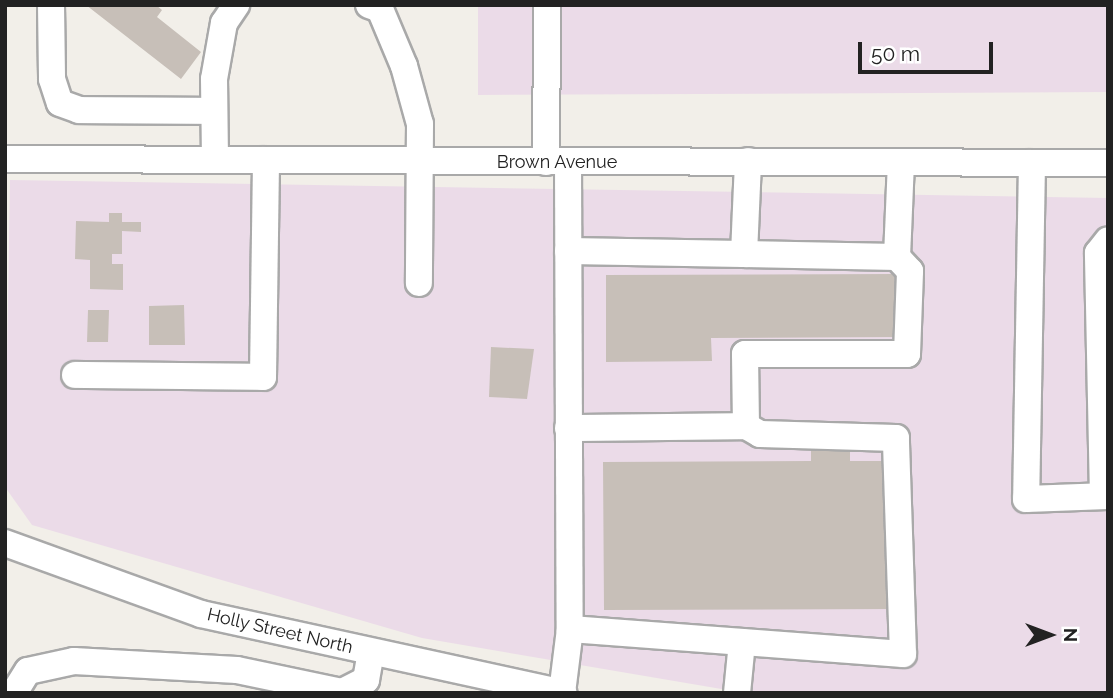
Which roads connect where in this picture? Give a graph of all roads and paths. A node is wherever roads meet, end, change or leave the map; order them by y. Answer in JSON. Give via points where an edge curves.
{"nodes":[{"id":1,"x":51,"y":5,"type":"edge"},
{"id":2,"x":236,"y":5,"type":"edge"},
{"id":3,"x":369,"y":5,"type":"edge"},
{"id":4,"x":547,"y":5,"type":"edge"},
{"id":5,"x":214,"y":111,"type":"junction"},
{"id":6,"x":5,"y":159,"type":"edge"},
{"id":7,"x":215,"y":160,"type":"junction"},
{"id":8,"x":266,"y":160,"type":"junction"},
{"id":9,"x":748,"y":161,"type":"junction"},
{"id":10,"x":420,"y":162,"type":"junction"},
{"id":11,"x":557,"y":162,"type":"junction"},
{"id":12,"x":901,"y":163,"type":"junction"},
{"id":13,"x":1032,"y":163,"type":"junction"},
{"id":14,"x":1108,"y":163,"type":"edge"},
{"id":15,"x":1108,"y":240,"type":"edge"},
{"id":16,"x":568,"y":251,"type":"junction"},
{"id":17,"x":744,"y":254,"type":"junction"},
{"id":18,"x":897,"y":257,"type":"junction"},
{"id":19,"x":419,"y":283,"type":"dead end"},
{"id":20,"x":75,"y":375,"type":"dead end"},
{"id":21,"x":746,"y":426,"type":"junction"},
{"id":22,"x":568,"y":428,"type":"junction"},
{"id":23,"x":1105,"y":496,"type":"edge"},
{"id":24,"x":5,"y":543,"type":"edge"},
{"id":25,"x":570,"y":629,"type":"junction"},
{"id":26,"x":742,"y":642,"type":"junction"},
{"id":27,"x":371,"y":652,"type":"junction"},
{"id":28,"x":14,"y":693,"type":"edge"},
{"id":29,"x":563,"y":693,"type":"edge"},
{"id":30,"x":737,"y":693,"type":"edge"}],
"edges":[{"from":1,"to":5,"type":"street","via":[[52,79],[60,103],[79,110]]},
{"from":2,"to":5,"type":"street","via":[[224,23]]},
{"from":3,"to":10,"type":"street","via":[[380,9],[404,66],[420,124]]},
{"from":4,"to":11,"type":"street"},
{"from":5,"to":7,"type":"street"},
{"from":6,"to":7,"type":"street","name":"Brown Avenue"},
{"from":7,"to":8,"type":"street","name":"Brown Avenue"},
{"from":8,"to":10,"type":"street","name":"Brown Avenue"},
{"from":8,"to":20,"type":"street","via":[[263,377]]},
{"from":9,"to":11,"type":"street","name":"Brown Avenue"},
{"from":9,"to":12,"type":"street","name":"Brown Avenue"},
{"from":9,"to":17,"type":"street"},
{"from":10,"to":11,"type":"street","name":"Brown Avenue"},
{"from":10,"to":19,"type":"street"},
{"from":11,"to":16,"type":"street"},
{"from":12,"to":13,"type":"street","name":"Brown Avenue"},
{"from":12,"to":18,"type":"street"},
{"from":13,"to":14,"type":"street","name":"Brown Avenue"},
{"from":13,"to":23,"type":"street","via":[[1026,499]]},
{"from":15,"to":23,"type":"street","via":[[1098,253]]},
{"from":16,"to":17,"type":"street"},
{"from":16,"to":22,"type":"street"},
{"from":17,"to":18,"type":"street"},
{"from":18,"to":21,"type":"street","via":[[910,271],[906,354],[745,354]]},
{"from":21,"to":22,"type":"street"},
{"from":21,"to":26,"type":"street","via":[[760,434],[896,438],[903,654]]},
{"from":22,"to":25,"type":"street"},
{"from":24,"to":27,"type":"street","name":"Holly Street North","via":[[201,614]]},
{"from":25,"to":26,"type":"street"},
{"from":25,"to":29,"type":"street"},
{"from":26,"to":30,"type":"street"},
{"from":27,"to":28,"type":"street","via":[[366,680],[342,692],[237,670],[74,661],[28,671]]},
{"from":27,"to":29,"type":"street","name":"Holly Street North"}]}
